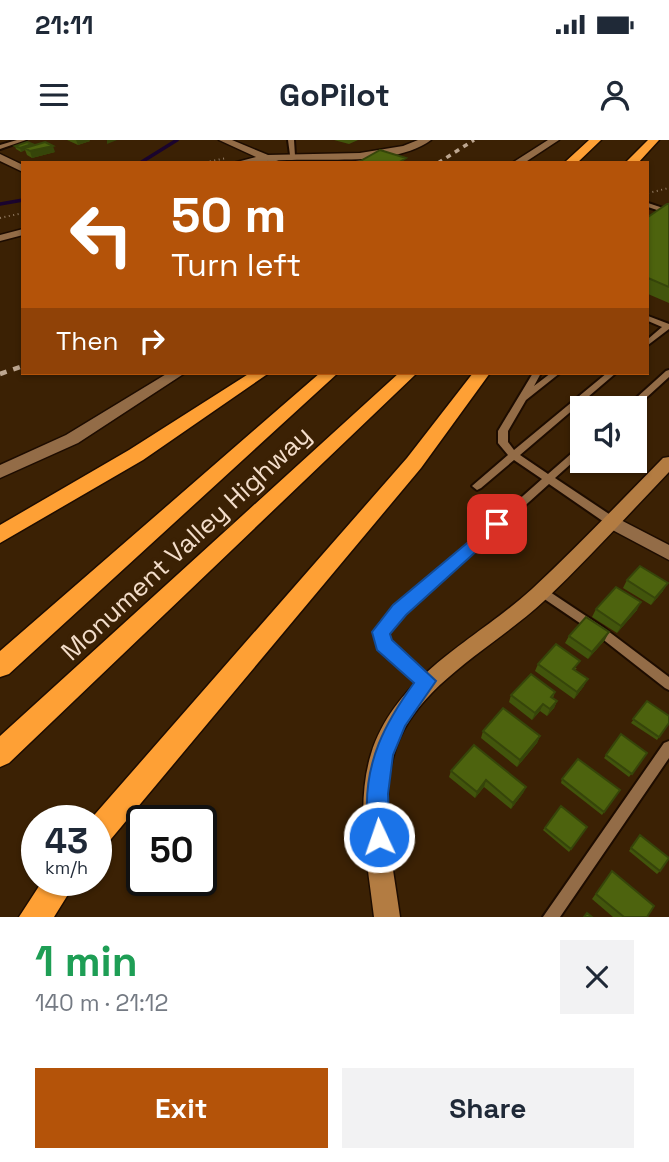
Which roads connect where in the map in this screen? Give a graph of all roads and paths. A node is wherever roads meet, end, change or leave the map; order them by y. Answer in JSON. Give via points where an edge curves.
{"nodes":[{"id":1,"x":23,"y":140,"type":"edge"},
{"id":2,"x":225,"y":140,"type":"edge"},
{"id":3,"x":291,"y":140,"type":"edge"},
{"id":4,"x":426,"y":140,"type":"edge"},
{"id":5,"x":554,"y":140,"type":"edge"},
{"id":6,"x":596,"y":140,"type":"edge"},
{"id":7,"x":654,"y":140,"type":"edge"},
{"id":8,"x":0,"y":147,"type":"edge"},
{"id":9,"x":293,"y":155,"type":"junction"},
{"id":10,"x":0,"y":157,"type":"edge"},
{"id":11,"x":264,"y":157,"type":"junction"},
{"id":12,"x":236,"y":160,"type":"edge"},
{"id":13,"x":392,"y":160,"type":"edge"},
{"id":14,"x":634,"y":160,"type":"edge"},
{"id":15,"x":274,"y":161,"type":"edge"},
{"id":16,"x":374,"y":161,"type":"edge"},
{"id":17,"x":520,"y":161,"type":"edge"},
{"id":18,"x":572,"y":161,"type":"edge"},
{"id":19,"x":21,"y":168,"type":"edge"},
{"id":20,"x":669,"y":188,"type":"edge"},
{"id":21,"x":649,"y":194,"type":"edge"},
{"id":22,"x":649,"y":205,"type":"edge"},
{"id":23,"x":669,"y":212,"type":"edge"},
{"id":24,"x":21,"y":213,"type":"edge"},
{"id":25,"x":0,"y":218,"type":"edge"},
{"id":26,"x":21,"y":233,"type":"edge"},
{"id":27,"x":0,"y":238,"type":"edge"},
{"id":28,"x":649,"y":318,"type":"edge"},
{"id":29,"x":668,"y":327,"type":"edge"},
{"id":30,"x":649,"y":342,"type":"edge"},
{"id":31,"x":669,"y":373,"type":"edge"},
{"id":32,"x":175,"y":375,"type":"edge"},
{"id":33,"x":258,"y":375,"type":"edge"},
{"id":34,"x":328,"y":375,"type":"edge"},
{"id":35,"x":407,"y":375,"type":"edge"},
{"id":36,"x":480,"y":375,"type":"edge"},
{"id":37,"x":536,"y":375,"type":"edge"},
{"id":38,"x":553,"y":375,"type":"edge"},
{"id":39,"x":610,"y":375,"type":"edge"},
{"id":40,"x":643,"y":396,"type":"edge"},
{"id":41,"x":520,"y":401,"type":"junction"},
{"id":42,"x":514,"y":455,"type":"junction"},
{"id":43,"x":570,"y":460,"type":"edge"},
{"id":44,"x":669,"y":462,"type":"edge"},
{"id":45,"x":0,"y":472,"type":"edge"},
{"id":46,"x":548,"y":479,"type":"junction"},
{"id":47,"x":477,"y":486,"type":"dead end"},
{"id":48,"x":611,"y":521,"type":"junction"},
{"id":49,"x":0,"y":535,"type":"edge"},
{"id":50,"x":669,"y":553,"type":"edge"},
{"id":51,"x":541,"y":591,"type":"junction"},
{"id":52,"x":0,"y":666,"type":"edge"},
{"id":53,"x":426,"y":681,"type":"junction"},
{"id":54,"x":669,"y":684,"type":"edge"},
{"id":55,"x":669,"y":747,"type":"edge"},
{"id":56,"x":0,"y":754,"type":"edge"},
{"id":57,"x":112,"y":815,"type":"edge"},
{"id":58,"x":50,"y":896,"type":"edge"},
{"id":59,"x":35,"y":917,"type":"edge"},
{"id":60,"x":387,"y":917,"type":"edge"},
{"id":61,"x":551,"y":917,"type":"edge"}],
"edges":[{"from":1,"to":8,"type":"lane"},
{"from":2,"to":11,"type":"street"},
{"from":3,"to":9,"type":"lane"},
{"from":4,"to":9,"type":"street","via":[[405,154]]},
{"from":5,"to":17,"type":"street"},
{"from":6,"to":18,"type":"highway"},
{"from":7,"to":14,"type":"highway"},
{"from":9,"to":11,"type":"street"},
{"from":10,"to":19,"type":"street"},
{"from":11,"to":12,"type":"street"},
{"from":11,"to":15,"type":"lane"},
{"from":13,"to":16,"type":"lane"},
{"from":20,"to":21,"type":"path"},
{"from":22,"to":23,"type":"lane"},
{"from":24,"to":25,"type":"path"},
{"from":26,"to":27,"type":"street"},
{"from":28,"to":29,"type":"lane"},
{"from":29,"to":30,"type":"lane"},
{"from":31,"to":40,"type":"lane"},
{"from":32,"to":45,"type":"street","via":[[72,439]]},
{"from":33,"to":49,"type":"highway","via":[[136,455]]},
{"from":34,"to":52,"type":"highway","name":"Monument Valley Highway"},
{"from":35,"to":56,"type":"highway","name":"Monument Valley Highway"},
{"from":36,"to":57,"type":"highway","via":[[408,471]]},
{"from":37,"to":41,"type":"lane"},
{"from":38,"to":41,"type":"lane"},
{"from":39,"to":42,"type":"lane"},
{"from":41,"to":42,"type":"lane","via":[[501,437]]},
{"from":42,"to":46,"type":"lane"},
{"from":42,"to":47,"type":"lane"},
{"from":43,"to":46,"type":"lane"},
{"from":44,"to":48,"type":"main road"},
{"from":46,"to":48,"type":"lane"},
{"from":46,"to":53,"type":"lane","via":[[385,625],[381,632],[384,644]]},
{"from":48,"to":50,"type":"street"},
{"from":48,"to":51,"type":"main road"},
{"from":51,"to":53,"type":"main road","via":[[502,626]]},
{"from":51,"to":54,"type":"lane"},
{"from":53,"to":60,"type":"main road","via":[[398,720],[379,770],[377,814]]},
{"from":55,"to":61,"type":"lane"},
{"from":58,"to":59,"type":"highway"}]}
